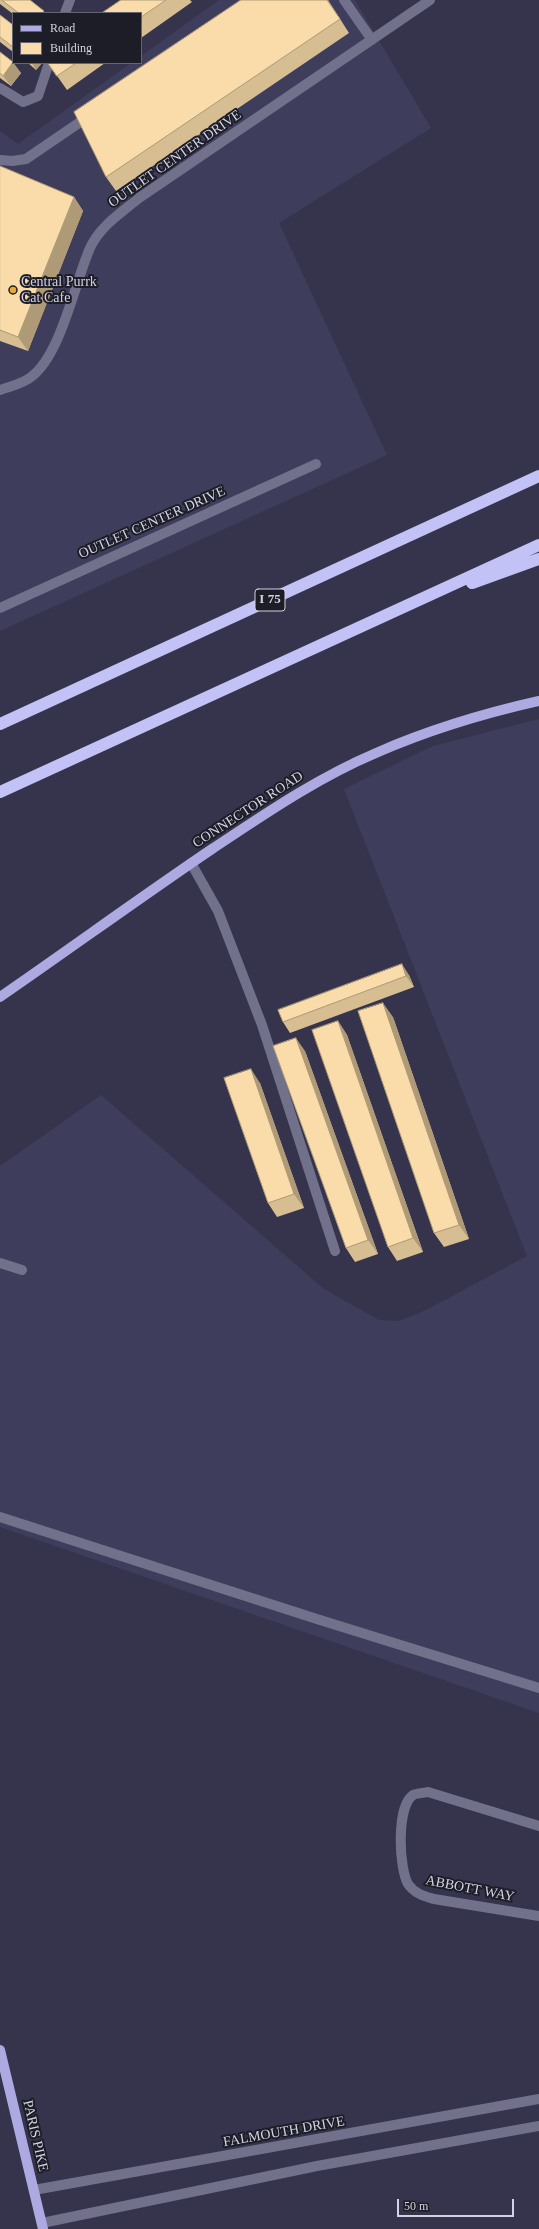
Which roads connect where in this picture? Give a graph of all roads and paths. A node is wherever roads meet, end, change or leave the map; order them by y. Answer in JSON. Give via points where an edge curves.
{"nodes":[{"id":1,"x":70,"y":0,"type":"edge"},
{"id":2,"x":344,"y":0,"type":"edge"},
{"id":3,"x":430,"y":0,"type":"edge"},
{"id":4,"x":66,"y":12,"type":"edge"},
{"id":5,"x":372,"y":40,"type":"junction"},
{"id":6,"x":49,"y":64,"type":"edge"},
{"id":7,"x":0,"y":88,"type":"edge"},
{"id":8,"x":97,"y":110,"type":"edge"},
{"id":9,"x":0,"y":160,"type":"edge"},
{"id":10,"x":0,"y":390,"type":"edge"},
{"id":11,"x":316,"y":464,"type":"dead end"},
{"id":12,"x":539,"y":476,"type":"edge"},
{"id":13,"x":539,"y":545,"type":"edge"},
{"id":14,"x":539,"y":559,"type":"edge"},
{"id":15,"x":0,"y":608,"type":"edge"},
{"id":16,"x":401,"y":608,"type":"junction"},
{"id":17,"x":539,"y":701,"type":"edge"},
{"id":18,"x":0,"y":724,"type":"edge"},
{"id":19,"x":0,"y":792,"type":"edge"},
{"id":20,"x":191,"y":863,"type":"junction"},
{"id":21,"x":0,"y":997,"type":"edge"},
{"id":22,"x":335,"y":1251,"type":"dead end"},
{"id":23,"x":0,"y":1263,"type":"edge"},
{"id":24,"x":22,"y":1270,"type":"dead end"},
{"id":25,"x":0,"y":1517,"type":"edge"},
{"id":26,"x":539,"y":1688,"type":"edge"},
{"id":27,"x":539,"y":1826,"type":"edge"},
{"id":28,"x":539,"y":1916,"type":"edge"},
{"id":29,"x":0,"y":2050,"type":"edge"},
{"id":30,"x":539,"y":2099,"type":"edge"},
{"id":31,"x":539,"y":2126,"type":"edge"},
{"id":32,"x":34,"y":2190,"type":"junction"},
{"id":33,"x":42,"y":2226,"type":"edge"}],
"edges":[{"from":1,"to":4,"type":"street"},
{"from":2,"to":5,"type":"street"},
{"from":3,"to":5,"type":"street","name":"OUTLET CENTER DRIVE"},
{"from":5,"to":10,"type":"street","name":"OUTLET CENTER DRIVE","via":[[139,198],[102,229],[90,247],[56,339],[43,366],[30,378]]},
{"from":6,"to":7,"type":"street","via":[[38,96],[23,102]]},
{"from":8,"to":9,"type":"street","via":[[26,159]]},
{"from":11,"to":15,"type":"street","name":"OUTLET CENTER DRIVE"},
{"from":12,"to":18,"type":"highway","number":"I 75"},
{"from":13,"to":16,"type":"highway"},
{"from":14,"to":16,"type":"highway"},
{"from":16,"to":19,"type":"highway"},
{"from":17,"to":20,"type":"main road","name":"CONNECTOR ROAD","via":[[480,714],[375,753],[308,787]]},
{"from":20,"to":21,"type":"main road","name":"CONNECTOR ROAD"},
{"from":20,"to":22,"type":"street","via":[[218,910],[262,1025]]},
{"from":23,"to":24,"type":"street"},
{"from":25,"to":26,"type":"street","via":[[304,1616]]},
{"from":27,"to":28,"type":"street","name":"ABBOTT WAY","via":[[428,1792],[414,1794],[408,1801],[403,1810],[400,1834],[408,1884],[418,1895]]},
{"from":29,"to":32,"type":"main road","name":"PARIS PIKE"},
{"from":30,"to":32,"type":"street","name":"FALMOUTH DRIVE"},
{"from":31,"to":33,"type":"street","via":[[317,2166]]},
{"from":32,"to":33,"type":"main road","name":"PARIS PIKE"}]}
